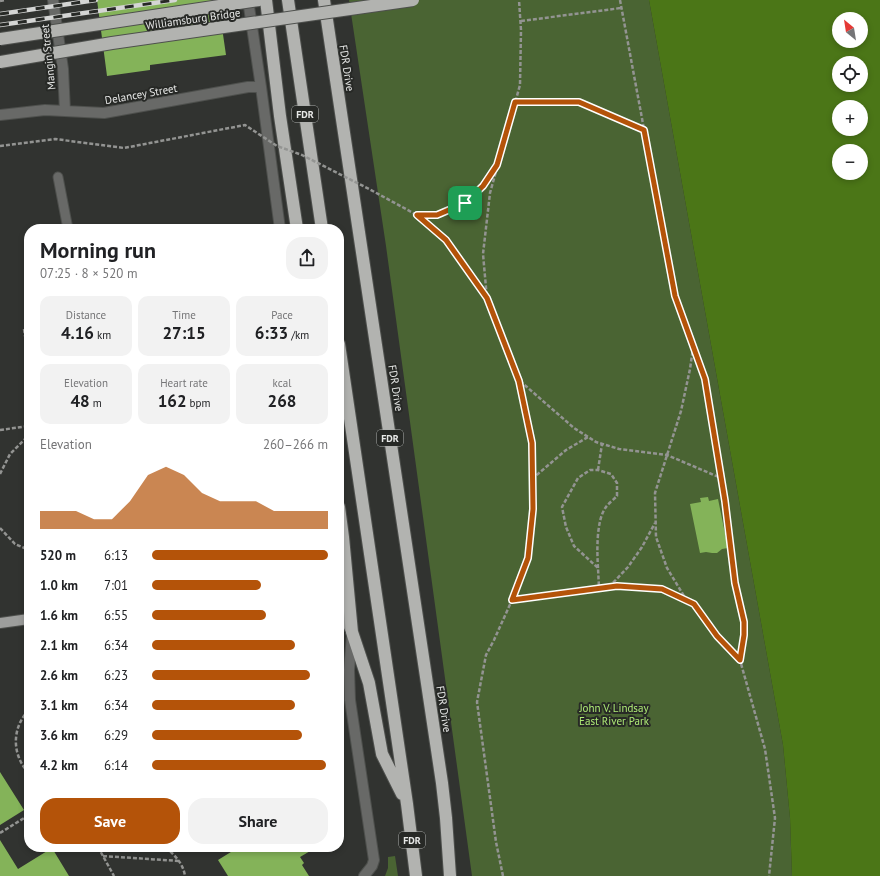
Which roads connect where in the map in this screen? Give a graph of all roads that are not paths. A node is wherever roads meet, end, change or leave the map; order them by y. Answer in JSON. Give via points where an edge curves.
{"nodes":[{"id":1,"x":53,"y":0,"type":"edge"},
{"id":2,"x":248,"y":0,"type":"edge"},
{"id":3,"x":259,"y":0,"type":"edge"},
{"id":4,"x":266,"y":0,"type":"edge"},
{"id":5,"x":288,"y":0,"type":"edge"},
{"id":6,"x":324,"y":0,"type":"edge"},
{"id":7,"x":413,"y":0,"type":"edge"},
{"id":8,"x":0,"y":39,"type":"edge"},
{"id":9,"x":0,"y":62,"type":"edge"},
{"id":10,"x":261,"y":87,"type":"junction"},
{"id":11,"x":65,"y":111,"type":"junction"},
{"id":12,"x":0,"y":115,"type":"edge"},
{"id":13,"x":58,"y":177,"type":"dead end"},
{"id":14,"x":67,"y":224,"type":"edge"},
{"id":15,"x":279,"y":224,"type":"edge"},
{"id":16,"x":297,"y":224,"type":"edge"},
{"id":17,"x":321,"y":224,"type":"edge"},
{"id":18,"x":344,"y":378,"type":"edge"},
{"id":19,"x":344,"y":537,"type":"edge"},
{"id":20,"x":344,"y":617,"type":"edge"},
{"id":21,"x":24,"y":620,"type":"edge"},
{"id":22,"x":0,"y":624,"type":"edge"},
{"id":23,"x":352,"y":632,"type":"junction"},
{"id":24,"x":407,"y":804,"type":"junction"},
{"id":25,"x":364,"y":876,"type":"edge"},
{"id":26,"x":416,"y":876,"type":"edge"},
{"id":27,"x":450,"y":876,"type":"edge"}],
"edges":[{"from":1,"to":11,"type":"street","name":"Mangin Street","via":[[64,69]]},
{"from":2,"to":10,"type":"street"},
{"from":3,"to":8,"type":"highway","name":"Williamsburg Bridge","bridge":true},
{"from":4,"to":16,"type":"highway","via":[[280,116]]},
{"from":5,"to":17,"type":"highway","number":"FDR"},
{"from":6,"to":27,"type":"highway","name":"FDR Drive","number":"FDR","via":[[442,783]]},
{"from":7,"to":9,"type":"highway","name":"Williamsburg Bridge","bridge":true,"via":[[112,43]]},
{"from":10,"to":11,"type":"street","name":"Delancey Street","via":[[248,87],[104,113]]},
{"from":10,"to":15,"type":"street"},
{"from":11,"to":12,"type":"street","name":"Delancey Street","via":[[45,110]]},
{"from":13,"to":14,"type":"lane"},
{"from":18,"to":24,"type":"highway","number":"FDR"},
{"from":19,"to":23,"type":"highway"},
{"from":20,"to":23,"type":"main road"},
{"from":21,"to":22,"type":"main road"},
{"from":23,"to":24,"type":"highway","via":[[370,684],[382,754]]},
{"from":23,"to":25,"type":"street","via":[[350,700],[374,854],[372,866]]},
{"from":24,"to":26,"type":"highway","number":"FDR"}]}
